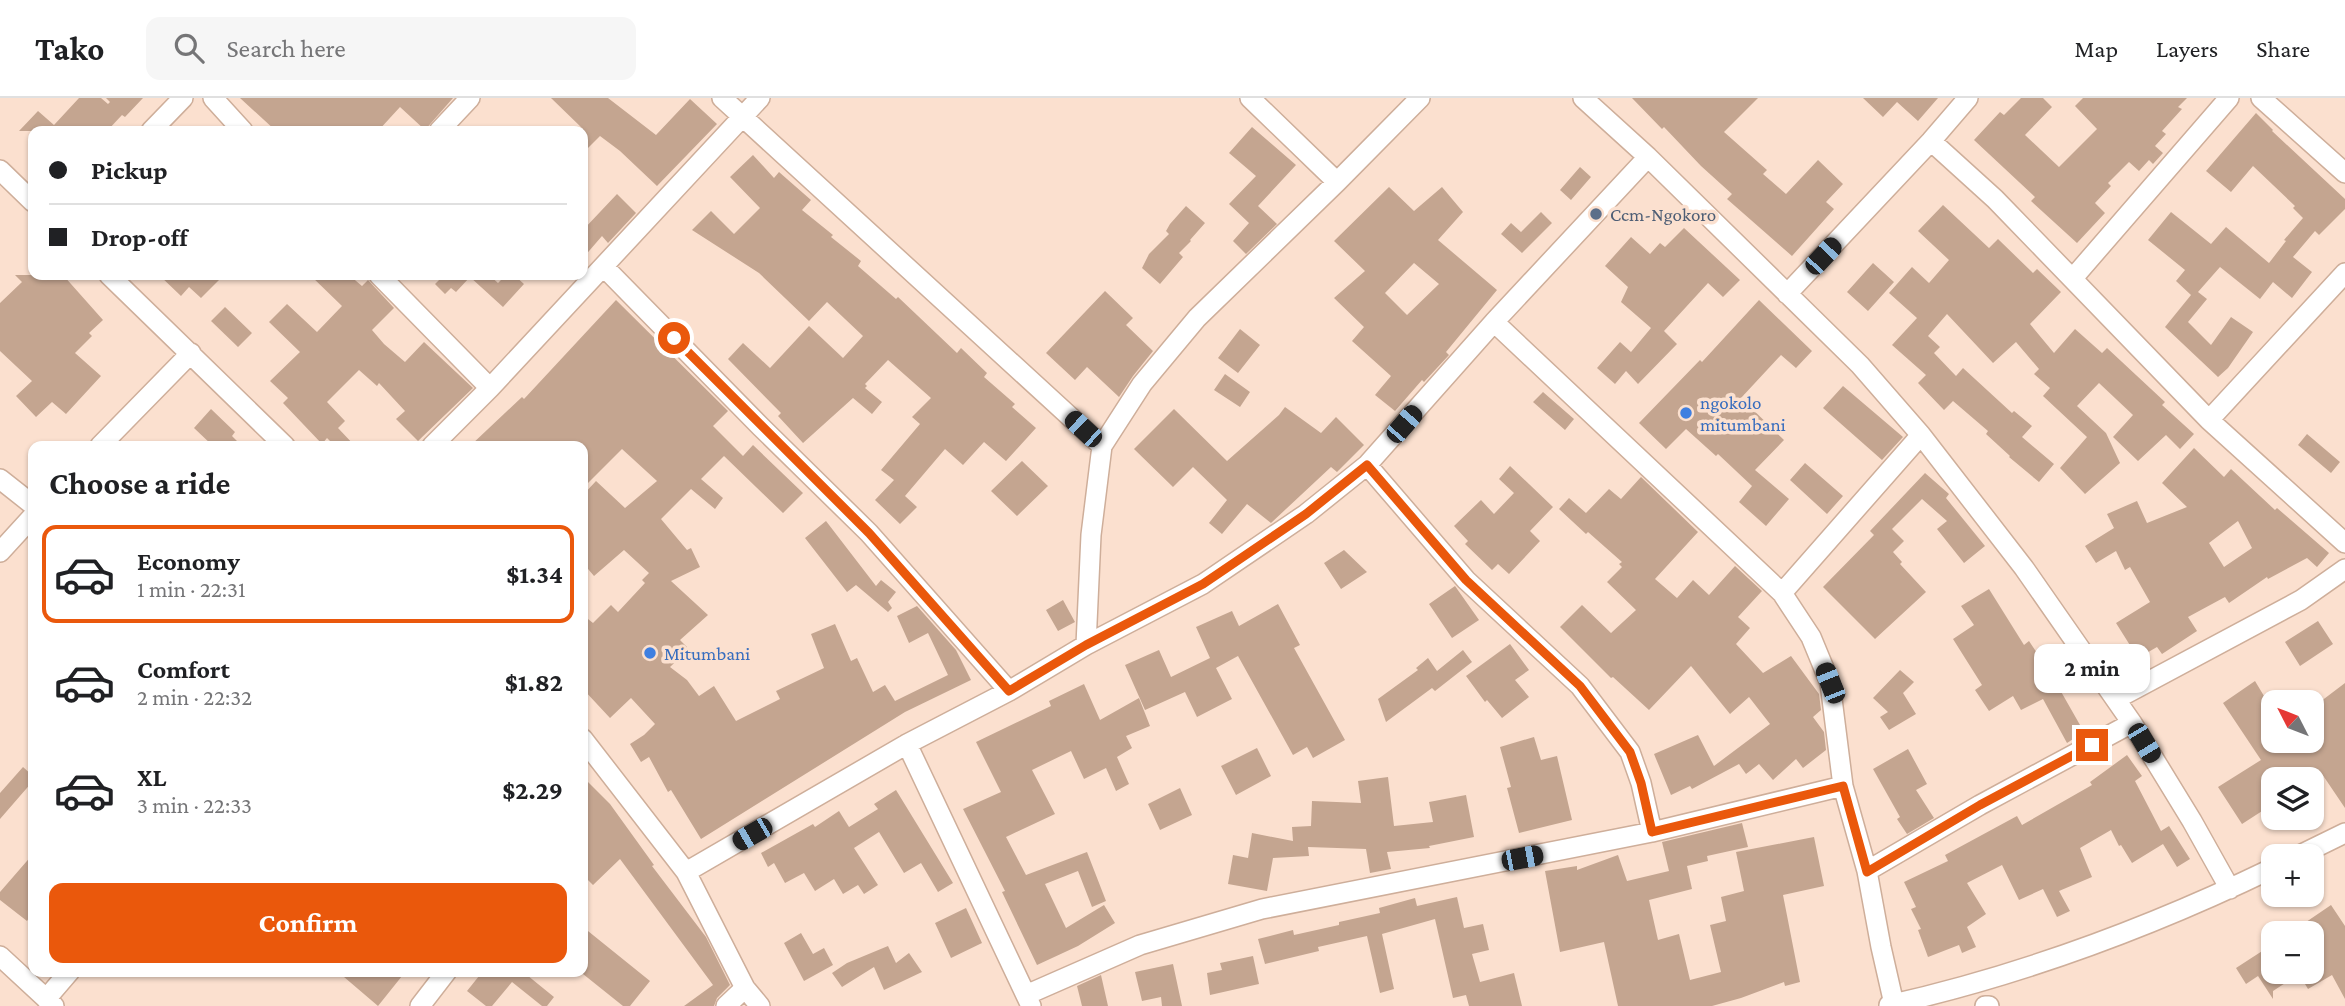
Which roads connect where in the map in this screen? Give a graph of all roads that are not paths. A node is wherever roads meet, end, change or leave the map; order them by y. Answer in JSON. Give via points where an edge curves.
{"nodes":[{"id":1,"x":183,"y":98,"type":"edge"},
{"id":2,"x":213,"y":98,"type":"edge"},
{"id":3,"x":470,"y":98,"type":"edge"},
{"id":4,"x":722,"y":98,"type":"edge"},
{"id":5,"x":760,"y":98,"type":"edge"},
{"id":6,"x":1250,"y":98,"type":"edge"},
{"id":7,"x":1420,"y":98,"type":"edge"},
{"id":8,"x":1583,"y":98,"type":"edge"},
{"id":9,"x":1968,"y":98,"type":"edge"},
{"id":10,"x":2229,"y":98,"type":"edge"},
{"id":11,"x":2261,"y":98,"type":"edge"},
{"id":12,"x":741,"y":118,"type":"junction"},
{"id":13,"x":156,"y":126,"type":"edge"},
{"id":14,"x":238,"y":126,"type":"edge"},
{"id":15,"x":444,"y":126,"type":"edge"},
{"id":16,"x":1931,"y":141,"type":"junction"},
{"id":17,"x":1648,"y":157,"type":"junction"},
{"id":18,"x":0,"y":170,"type":"edge"},
{"id":19,"x":2345,"y":173,"type":"edge"},
{"id":20,"x":1337,"y":182,"type":"junction"},
{"id":21,"x":28,"y":197,"type":"edge"},
{"id":22,"x":604,"y":267,"type":"junction"},
{"id":23,"x":2345,"y":273,"type":"edge"},
{"id":24,"x":2073,"y":278,"type":"junction"},
{"id":25,"x":114,"y":280,"type":"edge"},
{"id":26,"x":384,"y":280,"type":"edge"},
{"id":27,"x":1787,"y":294,"type":"junction"},
{"id":28,"x":1494,"y":322,"type":"junction"},
{"id":29,"x":191,"y":353,"type":"junction"},
{"id":30,"x":490,"y":388,"type":"junction"},
{"id":31,"x":2209,"y":420,"type":"junction"},
{"id":32,"x":1921,"y":435,"type":"junction"},
{"id":33,"x":105,"y":441,"type":"edge"},
{"id":34,"x":280,"y":441,"type":"edge"},
{"id":35,"x":437,"y":441,"type":"edge"},
{"id":36,"x":1102,"y":446,"type":"junction"},
{"id":37,"x":1367,"y":465,"type":"junction"},
{"id":38,"x":0,"y":479,"type":"edge"},
{"id":39,"x":28,"y":501,"type":"edge"},
{"id":40,"x":28,"y":521,"type":"edge"},
{"id":41,"x":2345,"y":543,"type":"edge"},
{"id":42,"x":0,"y":552,"type":"edge"},
{"id":43,"x":2345,"y":569,"type":"edge"},
{"id":44,"x":1782,"y":593,"type":"junction"},
{"id":45,"x":1086,"y":645,"type":"junction"},
{"id":46,"x":1009,"y":691,"type":"junction"},
{"id":47,"x":2116,"y":699,"type":"junction"},
{"id":48,"x":2132,"y":723,"type":"junction"},
{"id":49,"x":907,"y":744,"type":"junction"},
{"id":50,"x":588,"y":745,"type":"edge"},
{"id":51,"x":1843,"y":786,"type":"junction"},
{"id":52,"x":1652,"y":832,"type":"junction"},
{"id":53,"x":2345,"y":833,"type":"edge"},
{"id":54,"x":2323,"y":844,"type":"edge"},
{"id":55,"x":686,"y":872,"type":"junction"},
{"id":56,"x":1867,"y":872,"type":"junction"},
{"id":57,"x":2261,"y":874,"type":"edge"},
{"id":58,"x":2230,"y":889,"type":"junction"},
{"id":59,"x":0,"y":956,"type":"edge"},
{"id":60,"x":65,"y":977,"type":"edge"},
{"id":61,"x":442,"y":977,"type":"edge"},
{"id":62,"x":745,"y":988,"type":"junction"},
{"id":63,"x":1029,"y":1001,"type":"edge"},
{"id":64,"x":50,"y":1003,"type":"edge"},
{"id":65,"x":1893,"y":1005,"type":"edge"},
{"id":66,"x":420,"y":1006,"type":"edge"},
{"id":67,"x":726,"y":1006,"type":"edge"},
{"id":68,"x":760,"y":1006,"type":"edge"}],
"edges":[{"from":1,"to":13,"type":"street"},
{"from":2,"to":14,"type":"street"},
{"from":3,"to":15,"type":"street"},
{"from":4,"to":12,"type":"street"},
{"from":5,"to":12,"type":"street"},
{"from":6,"to":20,"type":"street"},
{"from":7,"to":20,"type":"street"},
{"from":8,"to":17,"type":"street"},
{"from":9,"to":16,"type":"street"},
{"from":10,"to":24,"type":"street"},
{"from":11,"to":19,"type":"street"},
{"from":12,"to":22,"type":"street"},
{"from":12,"to":36,"type":"street"},
{"from":16,"to":24,"type":"street"},
{"from":16,"to":27,"type":"street"},
{"from":17,"to":27,"type":"street"},
{"from":17,"to":28,"type":"street"},
{"from":18,"to":21,"type":"street"},
{"from":20,"to":36,"type":"street","via":[[1197,317],[1142,384]]},
{"from":22,"to":30,"type":"street"},
{"from":22,"to":46,"type":"street","via":[[869,533]]},
{"from":23,"to":31,"type":"street"},
{"from":24,"to":31,"type":"street"},
{"from":25,"to":29,"type":"street"},
{"from":26,"to":30,"type":"street"},
{"from":27,"to":32,"type":"street","via":[[1860,365]]},
{"from":28,"to":37,"type":"street"},
{"from":28,"to":44,"type":"street"},
{"from":29,"to":33,"type":"street"},
{"from":29,"to":34,"type":"street"},
{"from":30,"to":35,"type":"street"},
{"from":31,"to":41,"type":"street"},
{"from":32,"to":44,"type":"street"},
{"from":32,"to":47,"type":"street","via":[[2024,568]]},
{"from":36,"to":45,"type":"street","via":[[1091,535]]},
{"from":37,"to":45,"type":"street","via":[[1306,514],[1203,584]]},
{"from":37,"to":52,"type":"street","via":[[1466,580],[1580,686],[1630,752]]},
{"from":38,"to":39,"type":"street"},
{"from":40,"to":42,"type":"street"},
{"from":43,"to":47,"type":"street","via":[[2301,600]]},
{"from":44,"to":51,"type":"street","via":[[1811,637],[1830,683]]},
{"from":45,"to":46,"type":"street"},
{"from":46,"to":49,"type":"street"},
{"from":47,"to":48,"type":"street"},
{"from":48,"to":56,"type":"street"},
{"from":48,"to":58,"type":"street"},
{"from":49,"to":55,"type":"street"},
{"from":49,"to":63,"type":"street"},
{"from":50,"to":55,"type":"street"},
{"from":51,"to":52,"type":"street"},
{"from":51,"to":56,"type":"street"},
{"from":52,"to":63,"type":"street","via":[[1262,909],[1140,945]]},
{"from":53,"to":54,"type":"street"},
{"from":55,"to":62,"type":"street"},
{"from":56,"to":65,"type":"street"},
{"from":57,"to":58,"type":"street"},
{"from":58,"to":65,"type":"street","via":[[1998,977]]},
{"from":59,"to":64,"type":"street"},
{"from":60,"to":64,"type":"street"},
{"from":61,"to":66,"type":"street"},
{"from":62,"to":67,"type":"street"},
{"from":62,"to":68,"type":"street"}]}
